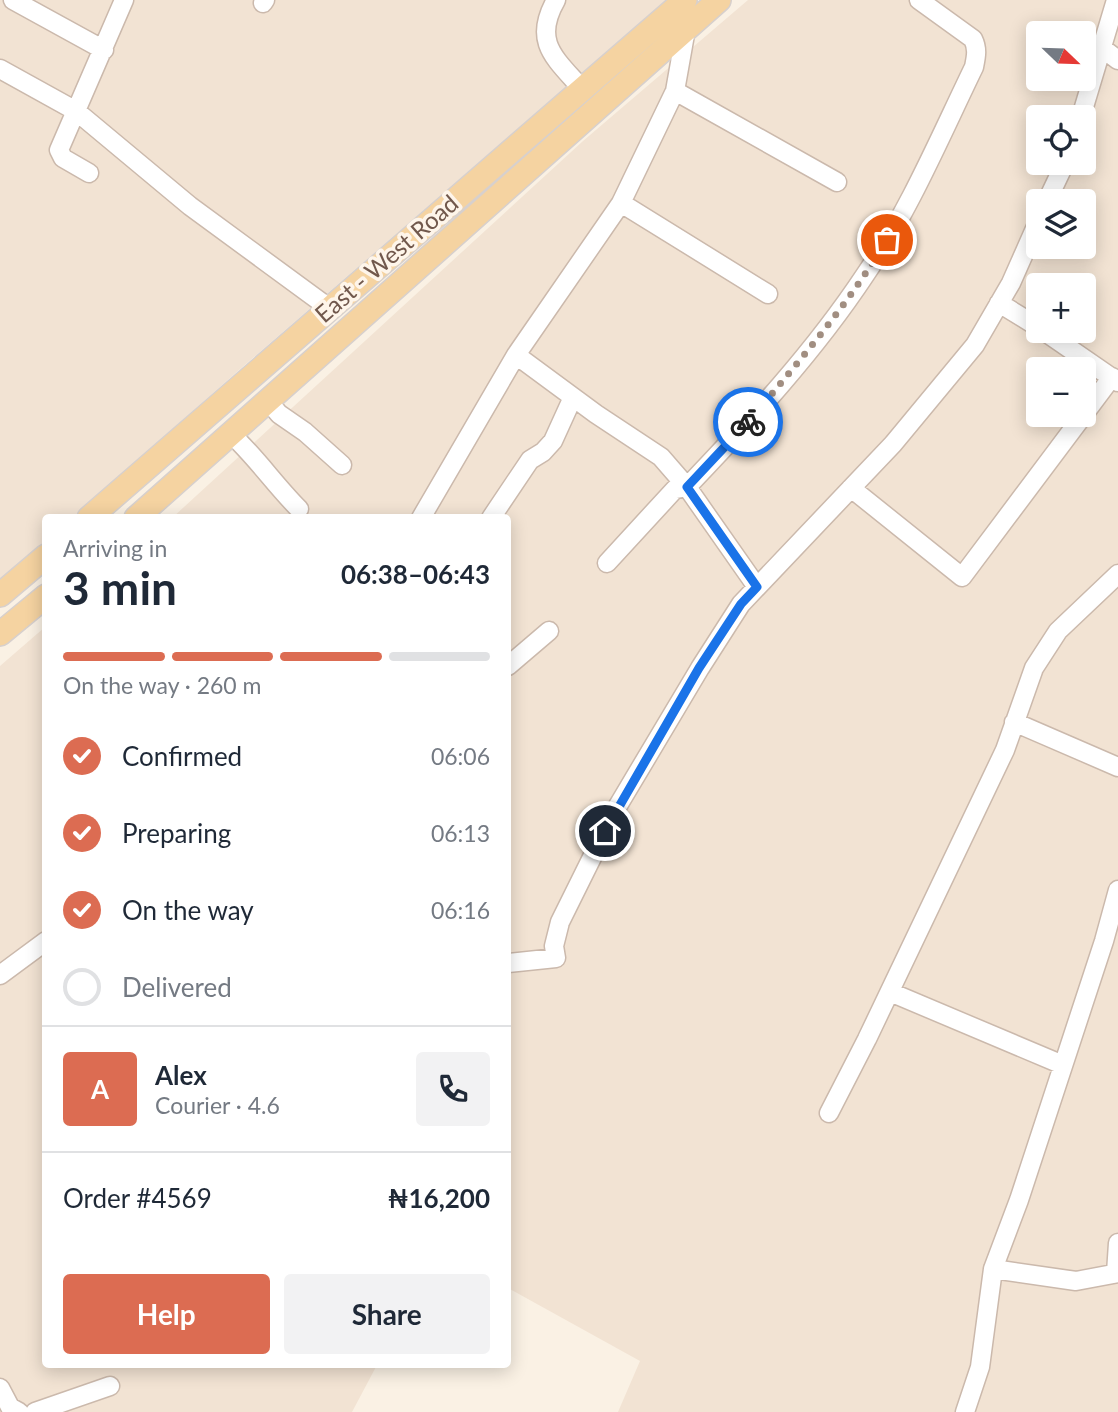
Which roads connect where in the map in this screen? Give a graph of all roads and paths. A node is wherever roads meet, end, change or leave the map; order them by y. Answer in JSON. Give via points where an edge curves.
{"nodes":[{"id":1,"x":13,"y":0,"type":"edge"},
{"id":2,"x":124,"y":0,"type":"edge"},
{"id":3,"x":556,"y":0,"type":"edge"},
{"id":4,"x":685,"y":0,"type":"edge"},
{"id":5,"x":719,"y":0,"type":"edge"},
{"id":6,"x":919,"y":0,"type":"edge"},
{"id":7,"x":1116,"y":0,"type":"edge"},
{"id":8,"x":686,"y":29,"type":"junction"},
{"id":9,"x":1102,"y":48,"type":"junction"},
{"id":10,"x":104,"y":50,"type":"junction"},
{"id":11,"x":1118,"y":60,"type":"edge"},
{"id":12,"x":0,"y":69,"type":"edge"},
{"id":13,"x":582,"y":89,"type":"junction"},
{"id":14,"x":675,"y":90,"type":"junction"},
{"id":15,"x":1085,"y":105,"type":"edge"},
{"id":16,"x":76,"y":111,"type":"junction"},
{"id":17,"x":89,"y":173,"type":"dead end"},
{"id":18,"x":837,"y":181,"type":"dead end"},
{"id":19,"x":621,"y":203,"type":"junction"},
{"id":20,"x":1026,"y":247,"type":"edge"},
{"id":21,"x":768,"y":294,"type":"dead end"},
{"id":22,"x":999,"y":303,"type":"junction"},
{"id":23,"x":329,"y":308,"type":"junction"},
{"id":24,"x":1026,"y":320,"type":"edge"},
{"id":25,"x":1061,"y":343,"type":"edge"},
{"id":26,"x":516,"y":355,"type":"junction"},
{"id":27,"x":1115,"y":380,"type":"edge"},
{"id":28,"x":573,"y":397,"type":"junction"},
{"id":29,"x":268,"y":401,"type":"junction"},
{"id":30,"x":231,"y":434,"type":"junction"},
{"id":31,"x":342,"y":465,"type":"dead end"},
{"id":32,"x":687,"y":487,"type":"junction"},
{"id":33,"x":850,"y":488,"type":"junction"},
{"id":34,"x":299,"y":509,"type":"dead end"},
{"id":35,"x":94,"y":514,"type":"edge"},
{"id":36,"x":141,"y":514,"type":"edge"},
{"id":37,"x":423,"y":514,"type":"edge"},
{"id":38,"x":494,"y":514,"type":"edge"},
{"id":39,"x":42,"y":559,"type":"edge"},
{"id":40,"x":607,"y":563,"type":"dead end"},
{"id":41,"x":1118,"y":574,"type":"edge"},
{"id":42,"x":757,"y":587,"type":"junction"},
{"id":43,"x":1,"y":592,"type":"edge"},
{"id":44,"x":42,"y":599,"type":"edge"},
{"id":45,"x":550,"y":631,"type":"dead end"},
{"id":46,"x":0,"y":634,"type":"edge"},
{"id":47,"x":511,"y":664,"type":"edge"},
{"id":48,"x":1014,"y":722,"type":"junction"},
{"id":49,"x":1118,"y":767,"type":"edge"},
{"id":50,"x":1118,"y":890,"type":"edge"},
{"id":51,"x":42,"y":944,"type":"edge"},
{"id":52,"x":511,"y":963,"type":"edge"},
{"id":53,"x":0,"y":975,"type":"edge"},
{"id":54,"x":890,"y":992,"type":"junction"},
{"id":55,"x":1063,"y":1065,"type":"junction"},
{"id":56,"x":829,"y":1113,"type":"dead end"},
{"id":57,"x":1118,"y":1243,"type":"edge"},
{"id":58,"x":993,"y":1269,"type":"junction"},
{"id":59,"x":1117,"y":1273,"type":"edge"},
{"id":60,"x":110,"y":1386,"type":"dead end"},
{"id":61,"x":0,"y":1391,"type":"edge"},
{"id":62,"x":19,"y":1412,"type":"edge"},
{"id":63,"x":35,"y":1412,"type":"edge"},
{"id":64,"x":965,"y":1412,"type":"edge"}],
"edges":[{"from":1,"to":10,"type":"street"},
{"from":2,"to":10,"type":"street"},
{"from":3,"to":13,"type":"street","via":[[544,35],[552,54]]},
{"from":4,"to":13,"type":"main road","name":"East - West Road"},
{"from":5,"to":8,"type":"main road","name":"East - West Road"},
{"from":6,"to":32,"type":"street","via":[[973,40],[974,67],[897,223],[866,275],[810,349]]},
{"from":7,"to":9,"type":"street"},
{"from":8,"to":14,"type":"street"},
{"from":8,"to":29,"type":"main road","name":"East - West Road"},
{"from":9,"to":11,"type":"street"},
{"from":9,"to":15,"type":"street"},
{"from":10,"to":16,"type":"street"},
{"from":12,"to":16,"type":"street"},
{"from":13,"to":23,"type":"main road","name":"East - West Road"},
{"from":14,"to":18,"type":"street"},
{"from":14,"to":19,"type":"street"},
{"from":16,"to":17,"type":"street","via":[[60,155]]},
{"from":16,"to":23,"type":"street","via":[[181,200]]},
{"from":19,"to":21,"type":"street"},
{"from":19,"to":26,"type":"street"},
{"from":20,"to":22,"type":"street"},
{"from":22,"to":24,"type":"street"},
{"from":22,"to":33,"type":"street","via":[[975,345]]},
{"from":23,"to":35,"type":"main road","name":"East - West Road"},
{"from":25,"to":27,"type":"street"},
{"from":26,"to":28,"type":"street"},
{"from":26,"to":37,"type":"street"},
{"from":27,"to":33,"type":"street","via":[[962,577]]},
{"from":28,"to":32,"type":"street","via":[[661,457]]},
{"from":28,"to":38,"type":"street","via":[[553,441],[530,460]]},
{"from":29,"to":30,"type":"main road","name":"East - West Road"},
{"from":29,"to":31,"type":"street"},
{"from":30,"to":34,"type":"street"},
{"from":30,"to":36,"type":"main road","name":"East - West Road"},
{"from":32,"to":40,"type":"street","via":[[674,489]]},
{"from":32,"to":42,"type":"street"},
{"from":33,"to":42,"type":"street"},
{"from":39,"to":43,"type":"main road"},
{"from":41,"to":48,"type":"street","via":[[1058,631],[1034,668]]},
{"from":42,"to":52,"type":"street","via":[[699,668],[616,809],[560,922],[556,958]]},
{"from":44,"to":46,"type":"main road"},
{"from":45,"to":47,"type":"street"},
{"from":48,"to":49,"type":"street"},
{"from":48,"to":54,"type":"street"},
{"from":50,"to":55,"type":"street"},
{"from":51,"to":53,"type":"street"},
{"from":54,"to":55,"type":"street"},
{"from":54,"to":56,"type":"street"},
{"from":55,"to":58,"type":"street"},
{"from":57,"to":59,"type":"street"},
{"from":58,"to":59,"type":"street","via":[[1076,1281]]},
{"from":58,"to":64,"type":"street","via":[[980,1367]]},
{"from":60,"to":63,"type":"street"},
{"from":61,"to":62,"type":"street"}]}
